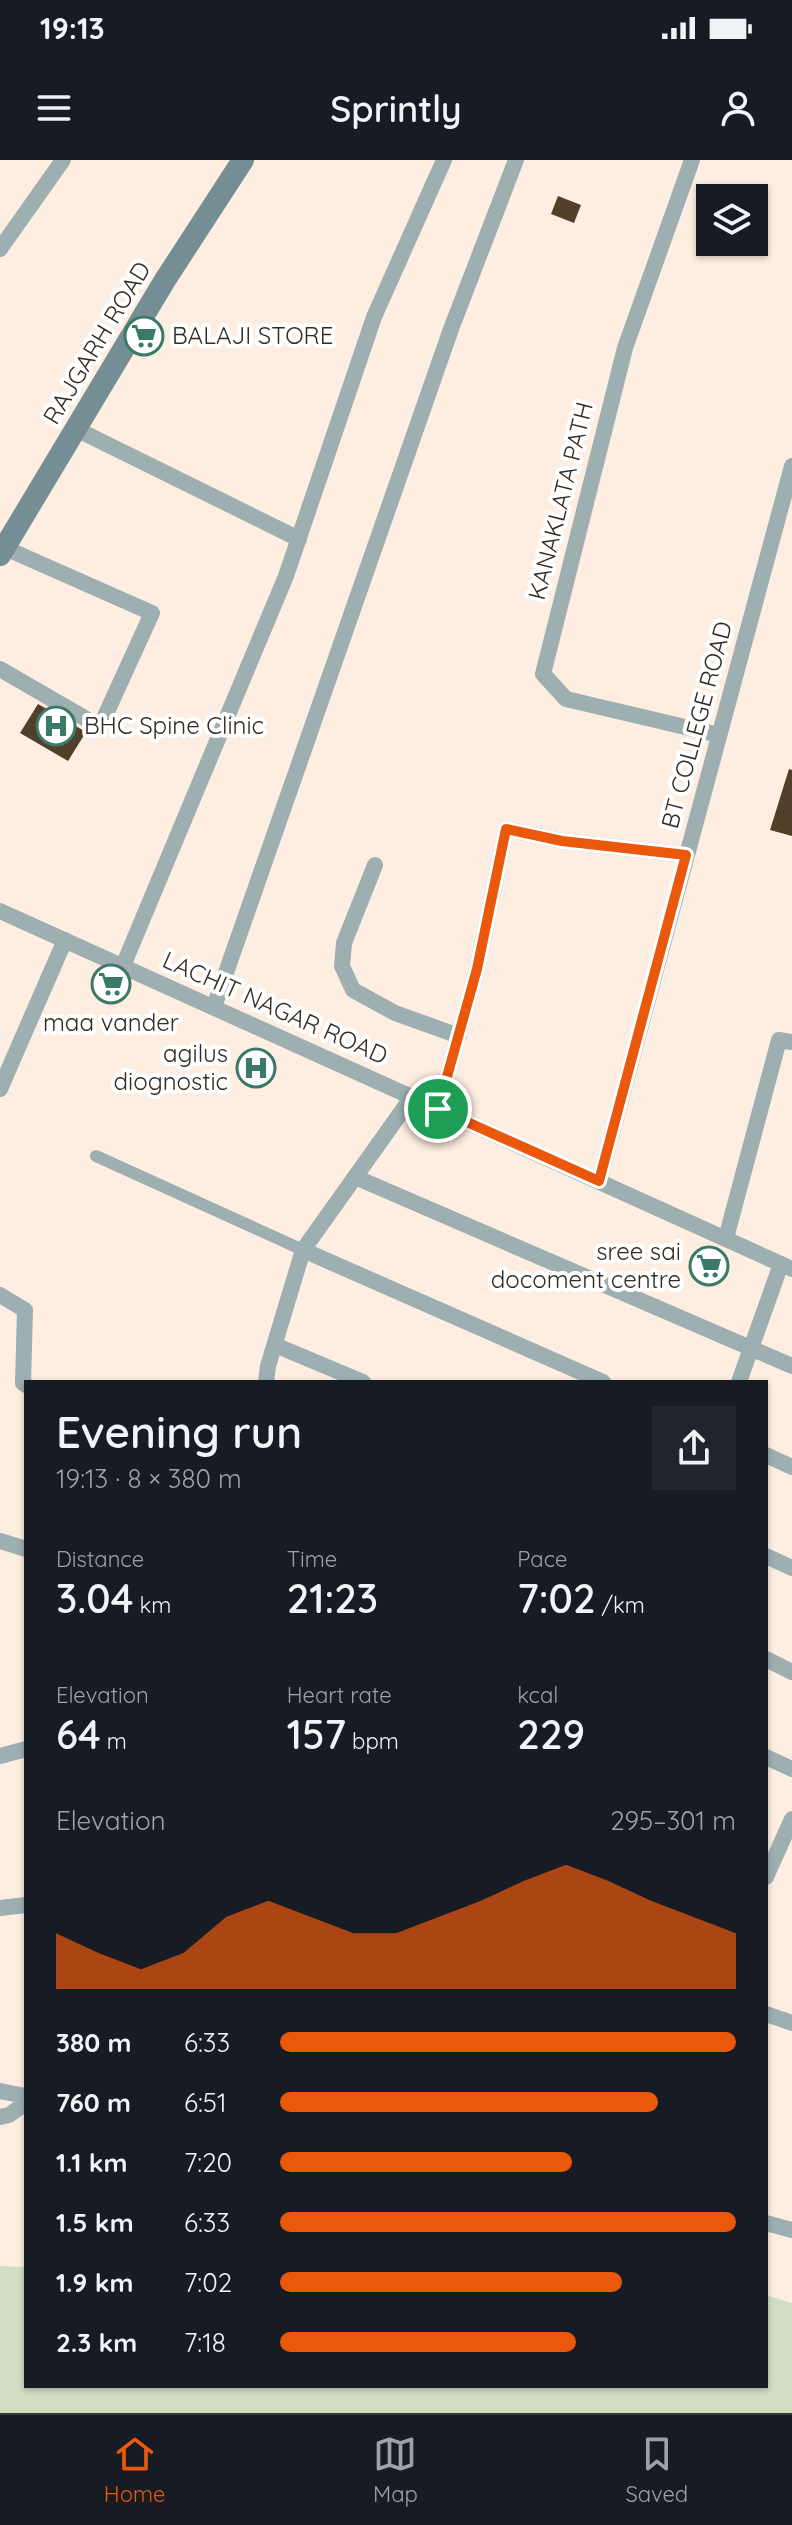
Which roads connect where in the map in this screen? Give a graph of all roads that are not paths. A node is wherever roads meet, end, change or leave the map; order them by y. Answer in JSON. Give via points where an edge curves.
{"nodes":[{"id":1,"x":63,"y":160,"type":"edge"},
{"id":2,"x":243,"y":160,"type":"edge"},
{"id":3,"x":444,"y":160,"type":"edge"},
{"id":4,"x":516,"y":160,"type":"edge"},
{"id":5,"x":692,"y":160,"type":"edge"},
{"id":6,"x":0,"y":249,"type":"edge"},
{"id":7,"x":76,"y":429,"type":"junction"},
{"id":8,"x":791,"y":473,"type":"edge"},
{"id":9,"x":299,"y":539,"type":"junction"},
{"id":10,"x":2,"y":552,"type":"edge"},
{"id":11,"x":0,"y":669,"type":"edge"},
{"id":12,"x":719,"y":735,"type":"junction"},
{"id":13,"x":686,"y":855,"type":"junction"},
{"id":14,"x":375,"y":865,"type":"dead end"},
{"id":15,"x":0,"y":911,"type":"edge"},
{"id":16,"x":65,"y":940,"type":"junction"},
{"id":17,"x":123,"y":966,"type":"junction"},
{"id":18,"x":214,"y":1007,"type":"junction"},
{"id":19,"x":459,"y":1036,"type":"junction"},
{"id":20,"x":792,"y":1042,"type":"edge"},
{"id":21,"x":0,"y":1089,"type":"edge"},
{"id":22,"x":412,"y":1097,"type":"junction"},
{"id":23,"x":438,"y":1109,"type":"junction"},
{"id":24,"x":96,"y":1156,"type":"dead end"},
{"id":25,"x":355,"y":1177,"type":"junction"},
{"id":26,"x":599,"y":1181,"type":"junction"},
{"id":27,"x":726,"y":1238,"type":"junction"},
{"id":28,"x":303,"y":1250,"type":"junction"},
{"id":29,"x":786,"y":1266,"type":"edge"},
{"id":30,"x":0,"y":1295,"type":"edge"},
{"id":31,"x":275,"y":1345,"type":"junction"},
{"id":32,"x":751,"y":1347,"type":"junction"},
{"id":33,"x":792,"y":1366,"type":"edge"},
{"id":34,"x":266,"y":1380,"type":"edge"},
{"id":35,"x":358,"y":1380,"type":"edge"},
{"id":36,"x":598,"y":1380,"type":"edge"},
{"id":37,"x":740,"y":1380,"type":"edge"},
{"id":38,"x":24,"y":1384,"type":"edge"},
{"id":39,"x":768,"y":1456,"type":"edge"},
{"id":40,"x":792,"y":1467,"type":"edge"},
{"id":41,"x":0,"y":1541,"type":"edge"},
{"id":42,"x":24,"y":1548,"type":"edge"},
{"id":43,"x":768,"y":1557,"type":"edge"},
{"id":44,"x":792,"y":1568,"type":"edge"},
{"id":45,"x":768,"y":1660,"type":"edge"},
{"id":46,"x":792,"y":1672,"type":"edge"},
{"id":47,"x":24,"y":1750,"type":"edge"},
{"id":48,"x":0,"y":1756,"type":"edge"},
{"id":49,"x":768,"y":1758,"type":"edge"},
{"id":50,"x":792,"y":1769,"type":"edge"},
{"id":51,"x":792,"y":1819,"type":"edge"},
{"id":52,"x":768,"y":1873,"type":"edge"},
{"id":53,"x":24,"y":1905,"type":"edge"},
{"id":54,"x":0,"y":1908,"type":"edge"},
{"id":55,"x":768,"y":2015,"type":"edge"},
{"id":56,"x":792,"y":2023,"type":"edge"},
{"id":57,"x":0,"y":2091,"type":"edge"},
{"id":58,"x":24,"y":2096,"type":"edge"},
{"id":59,"x":24,"y":2104,"type":"edge"},
{"id":60,"x":0,"y":2117,"type":"edge"},
{"id":61,"x":768,"y":2224,"type":"edge"},
{"id":62,"x":792,"y":2230,"type":"edge"}],
"edges":[{"from":1,"to":6,"type":"street"},
{"from":2,"to":7,"type":"main road","name":"RAJGARH ROAD"},
{"from":3,"to":9,"type":"street","via":[[374,317]]},
{"from":4,"to":18,"type":"street","via":[[451,329]]},
{"from":5,"to":12,"type":"street","name":"KANAKLATA PATH","via":[[625,348],[543,674],[566,699]]},
{"from":7,"to":9,"type":"street"},
{"from":7,"to":10,"type":"main road","name":"RAJGARH ROAD"},
{"from":8,"to":12,"type":"street","name":"BT COLLEGE ROAD"},
{"from":9,"to":17,"type":"street"},
{"from":10,"to":11,"type":"street","via":[[152,613],[100,727]]},
{"from":12,"to":13,"type":"street","name":"BT COLLEGE ROAD"},
{"from":13,"to":19,"type":"street","via":[[506,829]]},
{"from":13,"to":26,"type":"street","name":"BT COLLEGE ROAD"},
{"from":14,"to":19,"type":"street","via":[[344,943],[342,966],[353,990],[395,1013]]},
{"from":15,"to":16,"type":"street","name":"LACHIT NAGAR ROAD"},
{"from":16,"to":17,"type":"street","name":"LACHIT NAGAR ROAD"},
{"from":16,"to":21,"type":"street"},
{"from":17,"to":18,"type":"street","name":"LACHIT NAGAR ROAD"},
{"from":18,"to":22,"type":"street","name":"LACHIT NAGAR ROAD"},
{"from":19,"to":23,"type":"street"},
{"from":20,"to":27,"type":"street","via":[[779,1040]]},
{"from":22,"to":23,"type":"street","name":"LACHIT NAGAR ROAD"},
{"from":22,"to":25,"type":"street"},
{"from":23,"to":26,"type":"street","name":"LACHIT NAGAR ROAD"},
{"from":24,"to":28,"type":"street"},
{"from":25,"to":28,"type":"street"},
{"from":25,"to":32,"type":"street"},
{"from":26,"to":27,"type":"street","name":"LACHIT NAGAR ROAD"},
{"from":27,"to":29,"type":"street","name":"LACHIT NAGAR ROAD"},
{"from":28,"to":31,"type":"street"},
{"from":28,"to":36,"type":"street"},
{"from":29,"to":32,"type":"street"},
{"from":30,"to":38,"type":"street","via":[[25,1310]]},
{"from":31,"to":34,"type":"street"},
{"from":31,"to":35,"type":"street"},
{"from":32,"to":33,"type":"street"},
{"from":32,"to":37,"type":"street"},
{"from":39,"to":40,"type":"street"},
{"from":41,"to":42,"type":"street"},
{"from":43,"to":44,"type":"street"},
{"from":45,"to":46,"type":"street"},
{"from":47,"to":48,"type":"street"},
{"from":49,"to":50,"type":"street"},
{"from":51,"to":52,"type":"street"},
{"from":53,"to":54,"type":"street"},
{"from":55,"to":56,"type":"street"},
{"from":57,"to":58,"type":"street"},
{"from":59,"to":60,"type":"street"},
{"from":61,"to":62,"type":"street"}]}
